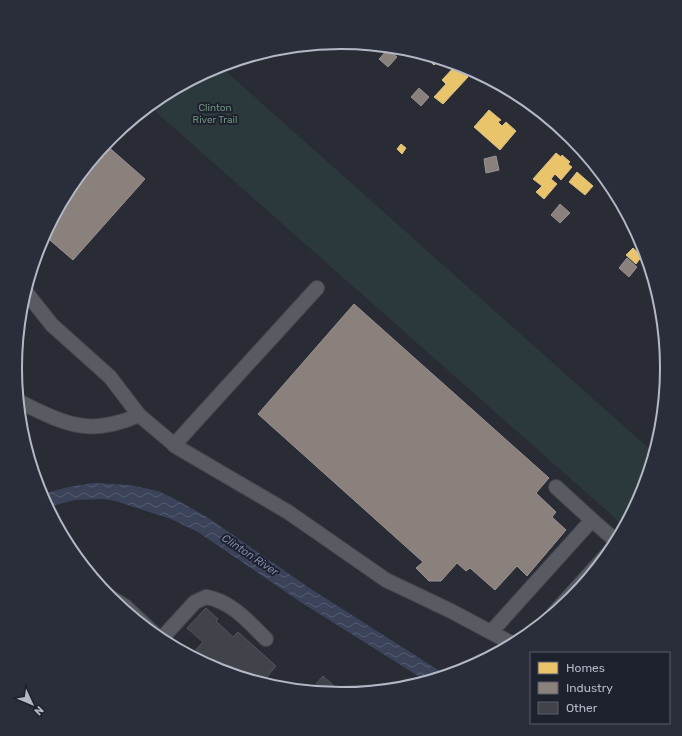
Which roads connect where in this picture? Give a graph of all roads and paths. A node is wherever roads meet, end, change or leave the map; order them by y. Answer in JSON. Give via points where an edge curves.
{"nodes":[{"id":1,"x":317,"y":288,"type":"dead end"},
{"id":2,"x":30,"y":298,"type":"edge"},
{"id":3,"x":24,"y":404,"type":"edge"},
{"id":4,"x":139,"y":415,"type":"junction"},
{"id":5,"x":174,"y":445,"type":"junction"},
{"id":6,"x":556,"y":487,"type":"dead end"},
{"id":7,"x":592,"y":520,"type":"junction"},
{"id":8,"x":611,"y":537,"type":"edge"},
{"id":9,"x":491,"y":632,"type":"junction"},
{"id":10,"x":165,"y":634,"type":"edge"},
{"id":11,"x":266,"y":639,"type":"dead end"},
{"id":12,"x":506,"y":640,"type":"edge"}],
"edges":[{"from":1,"to":5,"type":"street"},
{"from":2,"to":4,"type":"street","via":[[52,326],[110,377]]},
{"from":3,"to":4,"type":"street","via":[[55,419],[85,426],[127,420]]},
{"from":4,"to":5,"type":"street"},
{"from":5,"to":9,"type":"street","via":[[288,512],[386,580]]},
{"from":6,"to":7,"type":"street"},
{"from":7,"to":8,"type":"street"},
{"from":7,"to":9,"type":"street"},
{"from":9,"to":12,"type":"street"},
{"from":10,"to":11,"type":"street","via":[[195,602],[206,597],[227,604]]}]}
